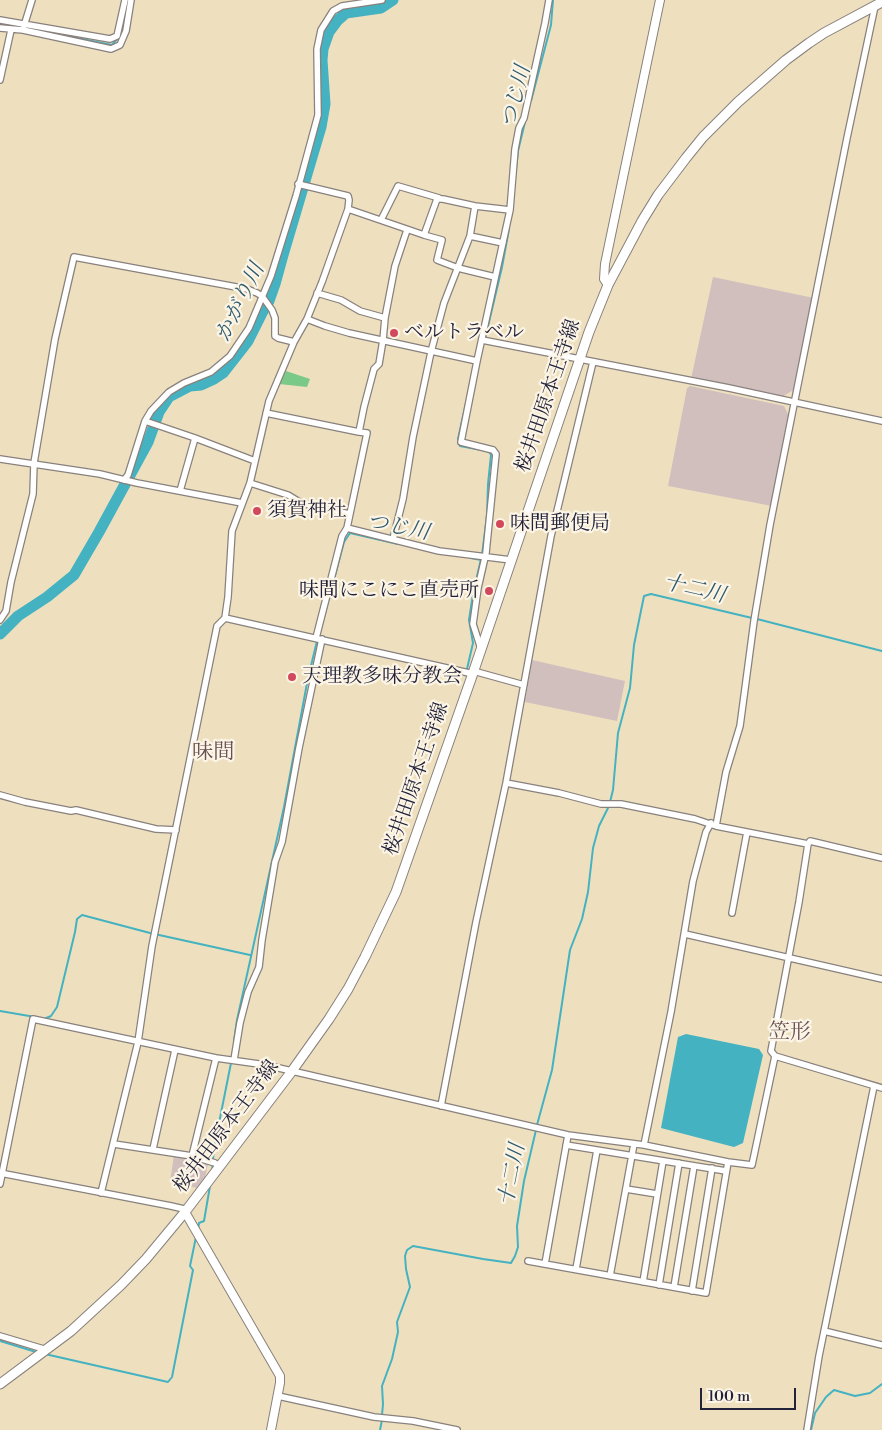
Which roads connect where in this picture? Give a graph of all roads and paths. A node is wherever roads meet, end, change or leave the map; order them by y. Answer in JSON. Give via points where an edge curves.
{"nodes":[{"id":1,"x":32,"y":0,"type":"edge"},
{"id":2,"x":125,"y":0,"type":"edge"},
{"id":3,"x":131,"y":0,"type":"edge"},
{"id":4,"x":382,"y":0,"type":"edge"},
{"id":5,"x":549,"y":0,"type":"edge"},
{"id":6,"x":660,"y":0,"type":"edge"},
{"id":7,"x":878,"y":2,"type":"edge"},
{"id":8,"x":0,"y":20,"type":"edge"},
{"id":9,"x":25,"y":23,"type":"junction"},
{"id":10,"x":0,"y":28,"type":"edge"},
{"id":11,"x":11,"y":30,"type":"junction"},
{"id":12,"x":23,"y":30,"type":"junction"},
{"id":13,"x":0,"y":80,"type":"edge"},
{"id":14,"x":298,"y":184,"type":"junction"},
{"id":15,"x":442,"y":199,"type":"junction"},
{"id":16,"x":476,"y":206,"type":"junction"},
{"id":17,"x":348,"y":209,"type":"junction"},
{"id":18,"x":510,"y":210,"type":"junction"},
{"id":19,"x":381,"y":220,"type":"junction"},
{"id":20,"x":407,"y":230,"type":"junction"},
{"id":21,"x":424,"y":235,"type":"junction"},
{"id":22,"x":470,"y":236,"type":"junction"},
{"id":23,"x":503,"y":243,"type":"junction"},
{"id":24,"x":458,"y":268,"type":"junction"},
{"id":25,"x":495,"y":277,"type":"junction"},
{"id":26,"x":608,"y":285,"type":"junction"},
{"id":27,"x":318,"y":293,"type":"junction"},
{"id":28,"x":262,"y":296,"type":"junction"},
{"id":29,"x":385,"y":318,"type":"junction"},
{"id":30,"x":307,"y":319,"type":"junction"},
{"id":31,"x":383,"y":340,"type":"junction"},
{"id":32,"x":482,"y":340,"type":"junction"},
{"id":33,"x":294,"y":342,"type":"junction"},
{"id":34,"x":431,"y":352,"type":"junction"},
{"id":35,"x":580,"y":360,"type":"junction"},
{"id":36,"x":477,"y":361,"type":"junction"},
{"id":37,"x":593,"y":362,"type":"junction"},
{"id":38,"x":794,"y":402,"type":"junction"},
{"id":39,"x":266,"y":413,"type":"junction"},
{"id":40,"x":882,"y":421,"type":"edge"},
{"id":41,"x":145,"y":422,"type":"junction"},
{"id":42,"x":359,"y":432,"type":"junction"},
{"id":43,"x":195,"y":438,"type":"junction"},
{"id":44,"x":0,"y":459,"type":"edge"},
{"id":45,"x":254,"y":460,"type":"junction"},
{"id":46,"x":34,"y":463,"type":"junction"},
{"id":47,"x":124,"y":480,"type":"junction"},
{"id":48,"x":250,"y":483,"type":"junction"},
{"id":49,"x":180,"y":491,"type":"junction"},
{"id":50,"x":242,"y":503,"type":"junction"},
{"id":51,"x":349,"y":514,"type":"junction"},
{"id":52,"x":347,"y":528,"type":"junction"},
{"id":53,"x":393,"y":539,"type":"junction"},
{"id":54,"x":486,"y":556,"type":"junction"},
{"id":55,"x":511,"y":560,"type":"junction"},
{"id":56,"x":225,"y":618,"type":"junction"},
{"id":57,"x":0,"y":620,"type":"edge"},
{"id":58,"x":319,"y":639,"type":"junction"},
{"id":59,"x":481,"y":649,"type":"junction"},
{"id":60,"x":473,"y":673,"type":"junction"},
{"id":61,"x":524,"y":685,"type":"junction"},
{"id":62,"x":506,"y":783,"type":"junction"},
{"id":63,"x":0,"y":795,"type":"edge"},
{"id":64,"x":714,"y":824,"type":"junction"},
{"id":65,"x":176,"y":830,"type":"junction"},
{"id":66,"x":747,"y":832,"type":"junction"},
{"id":67,"x":808,"y":844,"type":"junction"},
{"id":68,"x":882,"y":858,"type":"edge"},
{"id":69,"x":732,"y":913,"type":"dead end"},
{"id":70,"x":685,"y":934,"type":"junction"},
{"id":71,"x":788,"y":958,"type":"junction"},
{"id":72,"x":882,"y":979,"type":"edge"},
{"id":73,"x":138,"y":1042,"type":"junction"},
{"id":74,"x":175,"y":1050,"type":"junction"},
{"id":75,"x":775,"y":1056,"type":"junction"},
{"id":76,"x":216,"y":1058,"type":"junction"},
{"id":77,"x":234,"y":1060,"type":"junction"},
{"id":78,"x":292,"y":1071,"type":"junction"},
{"id":79,"x":874,"y":1086,"type":"junction"},
{"id":80,"x":882,"y":1088,"type":"edge"},
{"id":81,"x":441,"y":1106,"type":"junction"},
{"id":82,"x":568,"y":1134,"type":"junction"},
{"id":83,"x":114,"y":1144,"type":"junction"},
{"id":84,"x":634,"y":1144,"type":"junction"},
{"id":85,"x":566,"y":1145,"type":"junction"},
{"id":86,"x":644,"y":1145,"type":"junction"},
{"id":87,"x":154,"y":1150,"type":"junction"},
{"id":88,"x":596,"y":1150,"type":"junction"},
{"id":89,"x":192,"y":1156,"type":"junction"},
{"id":90,"x":631,"y":1156,"type":"junction"},
{"id":91,"x":663,"y":1161,"type":"junction"},
{"id":92,"x":728,"y":1162,"type":"junction"},
{"id":93,"x":680,"y":1163,"type":"junction"},
{"id":94,"x":215,"y":1164,"type":"junction"},
{"id":95,"x":694,"y":1166,"type":"junction"},
{"id":96,"x":712,"y":1168,"type":"junction"},
{"id":97,"x":726,"y":1171,"type":"junction"},
{"id":98,"x":1,"y":1174,"type":"edge"},
{"id":99,"x":0,"y":1184,"type":"edge"},
{"id":100,"x":626,"y":1189,"type":"junction"},
{"id":101,"x":101,"y":1193,"type":"junction"},
{"id":102,"x":657,"y":1194,"type":"junction"},
{"id":103,"x":185,"y":1212,"type":"junction"},
{"id":104,"x":528,"y":1261,"type":"dead end"},
{"id":105,"x":545,"y":1264,"type":"junction"},
{"id":106,"x":576,"y":1269,"type":"junction"},
{"id":107,"x":610,"y":1276,"type":"junction"},
{"id":108,"x":643,"y":1282,"type":"junction"},
{"id":109,"x":659,"y":1285,"type":"junction"},
{"id":110,"x":674,"y":1288,"type":"junction"},
{"id":111,"x":692,"y":1291,"type":"junction"},
{"id":112,"x":824,"y":1331,"type":"junction"},
{"id":113,"x":0,"y":1336,"type":"edge"},
{"id":114,"x":882,"y":1345,"type":"edge"},
{"id":115,"x":47,"y":1350,"type":"junction"},
{"id":116,"x":0,"y":1384,"type":"edge"},
{"id":117,"x":278,"y":1396,"type":"junction"},
{"id":118,"x":271,"y":1430,"type":"edge"},
{"id":119,"x":457,"y":1430,"type":"edge"},
{"id":120,"x":807,"y":1430,"type":"edge"}],
"edges":[{"from":1,"to":9,"type":"street"},
{"from":2,"to":9,"type":"street","via":[[117,36],[110,40]]},
{"from":3,"to":12,"type":"street","via":[[126,31],[120,45],[111,49]]},
{"from":4,"to":14,"type":"street","via":[[333,10],[321,30],[317,49],[318,115]]},
{"from":5,"to":18,"type":"street","via":[[515,149]]},
{"from":6,"to":26,"type":"street","via":[[604,264],[604,279]]},
{"from":7,"to":26,"type":"main road","name":"桜井田原本王寺線","via":[[824,33],[786,60],[720,120],[658,195]]},
{"from":7,"to":38,"type":"street"},
{"from":8,"to":9,"type":"street"},
{"from":9,"to":12,"type":"street"},
{"from":10,"to":11,"type":"street"},
{"from":11,"to":12,"type":"street"},
{"from":11,"to":13,"type":"street"},
{"from":14,"to":17,"type":"street","via":[[348,196]]},
{"from":14,"to":28,"type":"street"},
{"from":15,"to":16,"type":"street"},
{"from":15,"to":19,"type":"street","via":[[398,186]]},
{"from":15,"to":21,"type":"street","via":[[436,199]]},
{"from":16,"to":18,"type":"street"},
{"from":16,"to":22,"type":"street"},
{"from":17,"to":19,"type":"street"},
{"from":17,"to":27,"type":"street"},
{"from":18,"to":23,"type":"street"},
{"from":19,"to":20,"type":"street"},
{"from":20,"to":21,"type":"street"},
{"from":20,"to":29,"type":"street","via":[[394,266]]},
{"from":21,"to":24,"type":"street","via":[[442,240],[437,260]]},
{"from":22,"to":23,"type":"street"},
{"from":22,"to":24,"type":"street"},
{"from":23,"to":25,"type":"street"},
{"from":24,"to":25,"type":"street"},
{"from":24,"to":34,"type":"street","via":[[444,303]]},
{"from":25,"to":32,"type":"street"},
{"from":26,"to":35,"type":"main road","name":"桜井田原本王寺線"},
{"from":27,"to":29,"type":"street"},
{"from":27,"to":30,"type":"street"},
{"from":28,"to":33,"type":"street","via":[[275,318],[275,336]]},
{"from":28,"to":41,"type":"street","via":[[249,328],[230,356],[211,372],[169,392]]},
{"from":28,"to":46,"type":"street","via":[[246,289],[74,257],[55,339]]},
{"from":29,"to":31,"type":"street"},
{"from":30,"to":31,"type":"street"},
{"from":30,"to":33,"type":"street"},
{"from":31,"to":34,"type":"street"},
{"from":31,"to":42,"type":"street"},
{"from":32,"to":35,"type":"street"},
{"from":32,"to":36,"type":"street"},
{"from":33,"to":39,"type":"street"},
{"from":34,"to":36,"type":"street"},
{"from":34,"to":53,"type":"street"},
{"from":35,"to":37,"type":"street"},
{"from":35,"to":55,"type":"main road","name":"桜井田原本王寺線"},
{"from":36,"to":54,"type":"street","via":[[462,442],[493,450],[496,454]]},
{"from":37,"to":38,"type":"street"},
{"from":37,"to":61,"type":"street","via":[[551,536]]},
{"from":38,"to":40,"type":"street"},
{"from":38,"to":64,"type":"street","via":[[754,621],[740,726]]},
{"from":39,"to":42,"type":"street"},
{"from":39,"to":45,"type":"street"},
{"from":41,"to":43,"type":"street"},
{"from":41,"to":47,"type":"street"},
{"from":42,"to":51,"type":"street","via":[[366,433]]},
{"from":43,"to":45,"type":"street"},
{"from":43,"to":49,"type":"street"},
{"from":44,"to":46,"type":"street"},
{"from":45,"to":48,"type":"street"},
{"from":46,"to":47,"type":"street"},
{"from":46,"to":57,"type":"street","via":[[33,494],[6,611]]},
{"from":47,"to":49,"type":"street"},
{"from":48,"to":50,"type":"street"},
{"from":48,"to":51,"type":"street","via":[[288,495],[301,503]]},
{"from":49,"to":50,"type":"street"},
{"from":50,"to":56,"type":"street","via":[[232,531]]},
{"from":51,"to":52,"type":"street"},
{"from":52,"to":53,"type":"street"},
{"from":52,"to":58,"type":"street","via":[[342,536]]},
{"from":53,"to":54,"type":"street","via":[[439,550]]},
{"from":54,"to":55,"type":"street"},
{"from":54,"to":59,"type":"street","via":[[473,624]]},
{"from":55,"to":59,"type":"main road","name":"桜井田原本王寺線"},
{"from":56,"to":58,"type":"street"},
{"from":56,"to":65,"type":"street","via":[[217,626]]},
{"from":58,"to":60,"type":"street"},
{"from":58,"to":77,"type":"street","via":[[282,842],[275,862],[259,967],[248,992]]},
{"from":59,"to":60,"type":"main road","name":"桜井田原本王寺線"},
{"from":60,"to":61,"type":"street"},
{"from":60,"to":78,"type":"main road","name":"桜井田原本王寺線","via":[[387,912],[348,989]]},
{"from":61,"to":62,"type":"street"},
{"from":62,"to":64,"type":"street"},
{"from":62,"to":81,"type":"street","via":[[470,949]]},
{"from":63,"to":65,"type":"street","via":[[156,829]]},
{"from":64,"to":66,"type":"street"},
{"from":64,"to":70,"type":"street","via":[[706,832],[693,881]]},
{"from":65,"to":73,"type":"street","via":[[152,946]]},
{"from":66,"to":67,"type":"street"},
{"from":66,"to":69,"type":"street"},
{"from":67,"to":68,"type":"street","via":[[810,841]]},
{"from":67,"to":71,"type":"street"},
{"from":70,"to":71,"type":"street"},
{"from":70,"to":86,"type":"street"},
{"from":71,"to":72,"type":"street"},
{"from":71,"to":75,"type":"street","via":[[771,1051]]},
{"from":73,"to":74,"type":"street"},
{"from":73,"to":83,"type":"street"},
{"from":73,"to":98,"type":"street","via":[[33,1019]]},
{"from":74,"to":76,"type":"street"},
{"from":74,"to":87,"type":"street"},
{"from":75,"to":79,"type":"street"},
{"from":75,"to":92,"type":"street","via":[[752,1165]]},
{"from":76,"to":77,"type":"street"},
{"from":76,"to":89,"type":"street"},
{"from":77,"to":78,"type":"street"},
{"from":78,"to":81,"type":"street"},
{"from":78,"to":94,"type":"main road","name":"桜井田原本王寺線"},
{"from":79,"to":80,"type":"street"},
{"from":79,"to":112,"type":"street"},
{"from":81,"to":82,"type":"street"},
{"from":82,"to":84,"type":"street"},
{"from":82,"to":85,"type":"street"},
{"from":83,"to":87,"type":"street"},
{"from":83,"to":101,"type":"street"},
{"from":84,"to":86,"type":"street"},
{"from":84,"to":90,"type":"street"},
{"from":85,"to":88,"type":"street"},
{"from":85,"to":105,"type":"street"},
{"from":86,"to":92,"type":"street"},
{"from":87,"to":89,"type":"street"},
{"from":88,"to":90,"type":"street"},
{"from":88,"to":106,"type":"street"},
{"from":89,"to":94,"type":"street"},
{"from":90,"to":91,"type":"street"},
{"from":90,"to":100,"type":"street"},
{"from":91,"to":93,"type":"street"},
{"from":91,"to":102,"type":"street"},
{"from":92,"to":97,"type":"street"},
{"from":93,"to":95,"type":"street"},
{"from":93,"to":109,"type":"street"},
{"from":94,"to":103,"type":"main road","name":"桜井田原本王寺線"},
{"from":95,"to":96,"type":"street"},
{"from":95,"to":110,"type":"street"},
{"from":96,"to":97,"type":"street"},
{"from":96,"to":111,"type":"street"},
{"from":97,"to":111,"type":"street","via":[[706,1293]]},
{"from":98,"to":99,"type":"street"},
{"from":98,"to":101,"type":"street"},
{"from":100,"to":102,"type":"street"},
{"from":100,"to":107,"type":"street"},
{"from":101,"to":103,"type":"street","via":[[177,1207]]},
{"from":102,"to":108,"type":"street"},
{"from":103,"to":115,"type":"main road","name":"桜井田原本王寺線","via":[[146,1259],[93,1312]]},
{"from":103,"to":117,"type":"street","via":[[280,1376]]},
{"from":104,"to":105,"type":"street"},
{"from":105,"to":106,"type":"street"},
{"from":106,"to":107,"type":"street"},
{"from":107,"to":108,"type":"street"},
{"from":108,"to":109,"type":"street"},
{"from":109,"to":110,"type":"street"},
{"from":110,"to":111,"type":"street"},
{"from":112,"to":114,"type":"street"},
{"from":112,"to":120,"type":"street"},
{"from":113,"to":115,"type":"street"},
{"from":115,"to":116,"type":"main road","name":"桜井田原本王寺線"},
{"from":117,"to":118,"type":"street"},
{"from":117,"to":119,"type":"street","via":[[374,1417]]}]}
